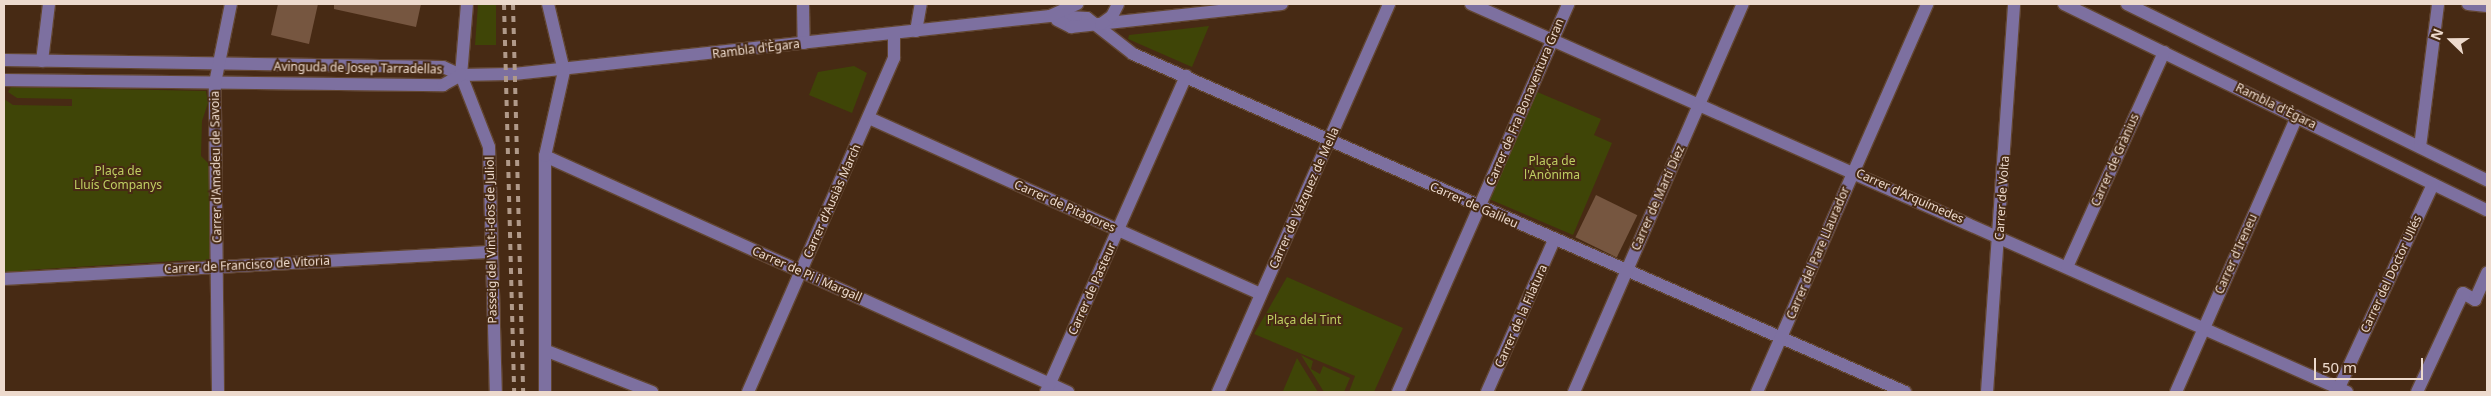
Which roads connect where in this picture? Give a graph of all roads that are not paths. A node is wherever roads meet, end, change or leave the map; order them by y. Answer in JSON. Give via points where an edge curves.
{"nodes":[{"id":1,"x":49,"y":4,"type":"edge"},
{"id":2,"x":231,"y":4,"type":"edge"},
{"id":3,"x":467,"y":4,"type":"edge"},
{"id":4,"x":548,"y":4,"type":"edge"},
{"id":5,"x":803,"y":4,"type":"edge"},
{"id":6,"x":921,"y":4,"type":"edge"},
{"id":7,"x":1077,"y":4,"type":"edge"},
{"id":8,"x":1118,"y":4,"type":"edge"},
{"id":9,"x":1282,"y":4,"type":"edge"},
{"id":10,"x":1389,"y":4,"type":"edge"},
{"id":11,"x":1471,"y":4,"type":"edge"},
{"id":12,"x":1568,"y":4,"type":"edge"},
{"id":13,"x":1743,"y":4,"type":"edge"},
{"id":14,"x":1927,"y":4,"type":"edge"},
{"id":15,"x":2014,"y":4,"type":"edge"},
{"id":16,"x":2064,"y":4,"type":"edge"},
{"id":17,"x":2127,"y":4,"type":"edge"},
{"id":18,"x":2438,"y":4,"type":"edge"},
{"id":19,"x":2468,"y":4,"type":"edge"},
{"id":20,"x":2487,"y":6,"type":"edge"},
{"id":21,"x":1050,"y":16,"type":"junction"},
{"id":22,"x":1099,"y":25,"type":"junction"},
{"id":23,"x":916,"y":31,"type":"junction"},
{"id":24,"x":894,"y":35,"type":"junction"},
{"id":25,"x":1551,"y":41,"type":"junction"},
{"id":26,"x":804,"y":43,"type":"junction"},
{"id":27,"x":2164,"y":52,"type":"junction"},
{"id":28,"x":4,"y":60,"type":"edge"},
{"id":29,"x":42,"y":61,"type":"junction"},
{"id":30,"x":217,"y":66,"type":"junction"},
{"id":31,"x":564,"y":71,"type":"junction"},
{"id":32,"x":461,"y":75,"type":"junction"},
{"id":33,"x":1186,"y":76,"type":"junction"},
{"id":34,"x":4,"y":80,"type":"edge"},
{"id":35,"x":215,"y":83,"type":"junction"},
{"id":36,"x":1699,"y":104,"type":"junction"},
{"id":37,"x":2297,"y":116,"type":"junction"},
{"id":38,"x":869,"y":118,"type":"junction"},
{"id":39,"x":1330,"y":142,"type":"junction"},
{"id":40,"x":2420,"y":147,"type":"junction"},
{"id":41,"x":545,"y":156,"type":"junction"},
{"id":42,"x":1853,"y":172,"type":"junction"},
{"id":43,"x":2487,"y":180,"type":"edge"},
{"id":44,"x":2433,"y":184,"type":"junction"},
{"id":45,"x":1479,"y":208,"type":"junction"},
{"id":46,"x":2487,"y":210,"type":"edge"},
{"id":47,"x":1118,"y":230,"type":"junction"},
{"id":48,"x":2000,"y":236,"type":"junction"},
{"id":49,"x":1554,"y":240,"type":"junction"},
{"id":50,"x":491,"y":252,"type":"junction"},
{"id":51,"x":217,"y":266,"type":"junction"},
{"id":52,"x":2067,"y":267,"type":"junction"},
{"id":53,"x":1625,"y":270,"type":"junction"},
{"id":54,"x":800,"y":271,"type":"junction"},
{"id":55,"x":2487,"y":273,"type":"edge"},
{"id":56,"x":4,"y":279,"type":"edge"},
{"id":57,"x":1260,"y":294,"type":"junction"},
{"id":58,"x":2203,"y":330,"type":"junction"},
{"id":59,"x":1781,"y":337,"type":"junction"},
{"id":60,"x":547,"y":351,"type":"junction"},
{"id":61,"x":1048,"y":388,"type":"edge"},
{"id":62,"x":2341,"y":391,"type":"edge"},
{"id":63,"x":218,"y":392,"type":"edge"},
{"id":64,"x":496,"y":392,"type":"edge"},
{"id":65,"x":545,"y":392,"type":"edge"},
{"id":66,"x":652,"y":392,"type":"edge"},
{"id":67,"x":748,"y":392,"type":"edge"},
{"id":68,"x":1068,"y":392,"type":"edge"},
{"id":69,"x":1218,"y":392,"type":"edge"},
{"id":70,"x":1398,"y":392,"type":"edge"},
{"id":71,"x":1487,"y":392,"type":"edge"},
{"id":72,"x":1574,"y":392,"type":"edge"},
{"id":73,"x":1757,"y":392,"type":"edge"},
{"id":74,"x":1905,"y":392,"type":"edge"},
{"id":75,"x":1988,"y":392,"type":"edge"},
{"id":76,"x":2176,"y":392,"type":"edge"},
{"id":77,"x":2417,"y":392,"type":"edge"}],
"edges":[{"from":1,"to":29,"type":"street"},
{"from":2,"to":30,"type":"street","name":"Carrer d'Amadeu de Savoia"},
{"from":3,"to":32,"type":"street","name":"Passeig del Vint-i-dos de Juliol"},
{"from":4,"to":31,"type":"street"},
{"from":5,"to":26,"type":"street"},
{"from":6,"to":23,"type":"street"},
{"from":7,"to":21,"type":"street","name":"Rambla d'Ègara"},
{"from":8,"to":22,"type":"street","via":[[1112,16]]},
{"from":9,"to":22,"type":"street"},
{"from":10,"to":39,"type":"street","name":"Carrer de Vázquez de Mella"},
{"from":11,"to":25,"type":"street","name":"Carrer d'Arquímedes"},
{"from":12,"to":25,"type":"street","name":"Carrer de Fra Bonaventura Gran"},
{"from":13,"to":36,"type":"street","name":"Carrer de Martí Díez"},
{"from":14,"to":42,"type":"street","name":"Carrer del Pare Llaurador"},
{"from":15,"to":48,"type":"street","name":"Carrer de Volta"},
{"from":16,"to":27,"type":"street","name":"Rambla d'Ègara"},
{"from":17,"to":40,"type":"street","name":"Rambla d'Ègara"},
{"from":18,"to":40,"type":"street"},
{"from":19,"to":20,"type":"street"},
{"from":21,"to":22,"type":"street","name":"Carrer de Galileu","via":[[1079,17]]},
{"from":21,"to":23,"type":"street","name":"Rambla d'Ègara"},
{"from":22,"to":33,"type":"street","name":"Carrer de Galileu","via":[[1120,47]]},
{"from":23,"to":24,"type":"street","name":"Rambla d'Ègara"},
{"from":24,"to":26,"type":"street","name":"Rambla d'Ègara"},
{"from":24,"to":38,"type":"street","name":"Carrer d'Ausiàs March","via":[[894,58]]},
{"from":25,"to":36,"type":"street","name":"Carrer d'Arquímedes"},
{"from":25,"to":45,"type":"street","name":"Carrer de Fra Bonaventura Gran"},
{"from":26,"to":31,"type":"street","name":"Rambla d'Ègara"},
{"from":27,"to":37,"type":"street","name":"Rambla d'Ègara"},
{"from":27,"to":52,"type":"street","name":"Carrer de Grànius"},
{"from":28,"to":29,"type":"street","name":"Avinguda de Josep Tarradellas"},
{"from":29,"to":30,"type":"street","name":"Avinguda de Josep Tarradellas"},
{"from":30,"to":32,"type":"street","name":"Avinguda de Josep Tarradellas","via":[[443,67]]},
{"from":30,"to":35,"type":"street","name":"Carrer d'Amadeu de Savoia"},
{"from":31,"to":32,"type":"street","name":"Rambla d'Ègara"},
{"from":31,"to":41,"type":"street"},
{"from":32,"to":35,"type":"street","name":"Avinguda de Josep Tarradellas","via":[[443,85]]},
{"from":32,"to":50,"type":"street","name":"Passeig del Vint-i-dos de Juliol","via":[[489,147]]},
{"from":33,"to":39,"type":"street","name":"Carrer de Galileu"},
{"from":33,"to":47,"type":"street","name":"Carrer de Pasteur"},
{"from":34,"to":35,"type":"street","name":"Avinguda de Josep Tarradellas"},
{"from":35,"to":51,"type":"street","name":"Carrer d'Amadeu de Savoia"},
{"from":36,"to":42,"type":"street","name":"Carrer d'Arquímedes"},
{"from":36,"to":53,"type":"street","name":"Carrer de Martí Díez"},
{"from":37,"to":44,"type":"street","name":"Rambla d'Ègara"},
{"from":37,"to":58,"type":"street","name":"Carrer d'Ireneu"},
{"from":38,"to":47,"type":"street","name":"Carrer de Pitàgores"},
{"from":38,"to":54,"type":"street","name":"Carrer d'Ausiàs March"},
{"from":39,"to":45,"type":"street","name":"Carrer de Galileu"},
{"from":39,"to":57,"type":"street","name":"Carrer de Vázquez de Mella"},
{"from":40,"to":43,"type":"street","name":"Rambla d'Ègara"},
{"from":41,"to":54,"type":"street","name":"Carrer de Pi i Margall"},
{"from":41,"to":60,"type":"street"},
{"from":42,"to":48,"type":"street","name":"Carrer d'Arquímedes"},
{"from":42,"to":59,"type":"street","name":"Carrer del Pare Llaurador"},
{"from":44,"to":46,"type":"street","name":"Rambla d'Ègara"},
{"from":44,"to":62,"type":"street","name":"Carrer del Doctor Ullés"},
{"from":45,"to":49,"type":"street","name":"Carrer de Galileu"},
{"from":45,"to":70,"type":"street","name":"Carrer de Fra Bonaventura Gran"},
{"from":47,"to":57,"type":"street","name":"Carrer de Pitàgores"},
{"from":47,"to":61,"type":"street","name":"Carrer de Pasteur"},
{"from":48,"to":52,"type":"street","name":"Carrer d'Arquímedes"},
{"from":48,"to":75,"type":"street","name":"Carrer de Volta"},
{"from":49,"to":53,"type":"street","name":"Carrer de Galileu"},
{"from":49,"to":71,"type":"street","name":"Carrer de la Filatura"},
{"from":50,"to":51,"type":"street","name":"Carrer de Francisco de Vitoria"},
{"from":50,"to":64,"type":"street","name":"Passeig del Vint-i-dos de Juliol"},
{"from":51,"to":56,"type":"street","name":"Carrer de Francisco de Vitoria"},
{"from":51,"to":63,"type":"street","name":"Carrer d'Amadeu de Savoia"},
{"from":52,"to":58,"type":"street","name":"Carrer d'Arquímedes"},
{"from":53,"to":59,"type":"street","name":"Carrer de Galileu"},
{"from":53,"to":72,"type":"street","name":"Carrer de Martí Díez"},
{"from":54,"to":61,"type":"street","name":"Carrer de Pi i Margall"},
{"from":54,"to":67,"type":"street","name":"Carrer d'Ausiàs March"},
{"from":55,"to":77,"type":"street","via":[[2475,300],[2462,293]]},
{"from":57,"to":69,"type":"street","name":"Carrer de Vázquez de Mella"},
{"from":58,"to":62,"type":"street","name":"Carrer d'Arquímedes"},
{"from":58,"to":76,"type":"street","name":"Carrer d'Ireneu"},
{"from":59,"to":73,"type":"street","name":"Carrer del Pare Llaurador"},
{"from":59,"to":74,"type":"street","name":"Carrer de Galileu"},
{"from":60,"to":65,"type":"street"},
{"from":60,"to":66,"type":"street"},
{"from":61,"to":68,"type":"street","name":"Carrer de Pi i Margall"}]}
